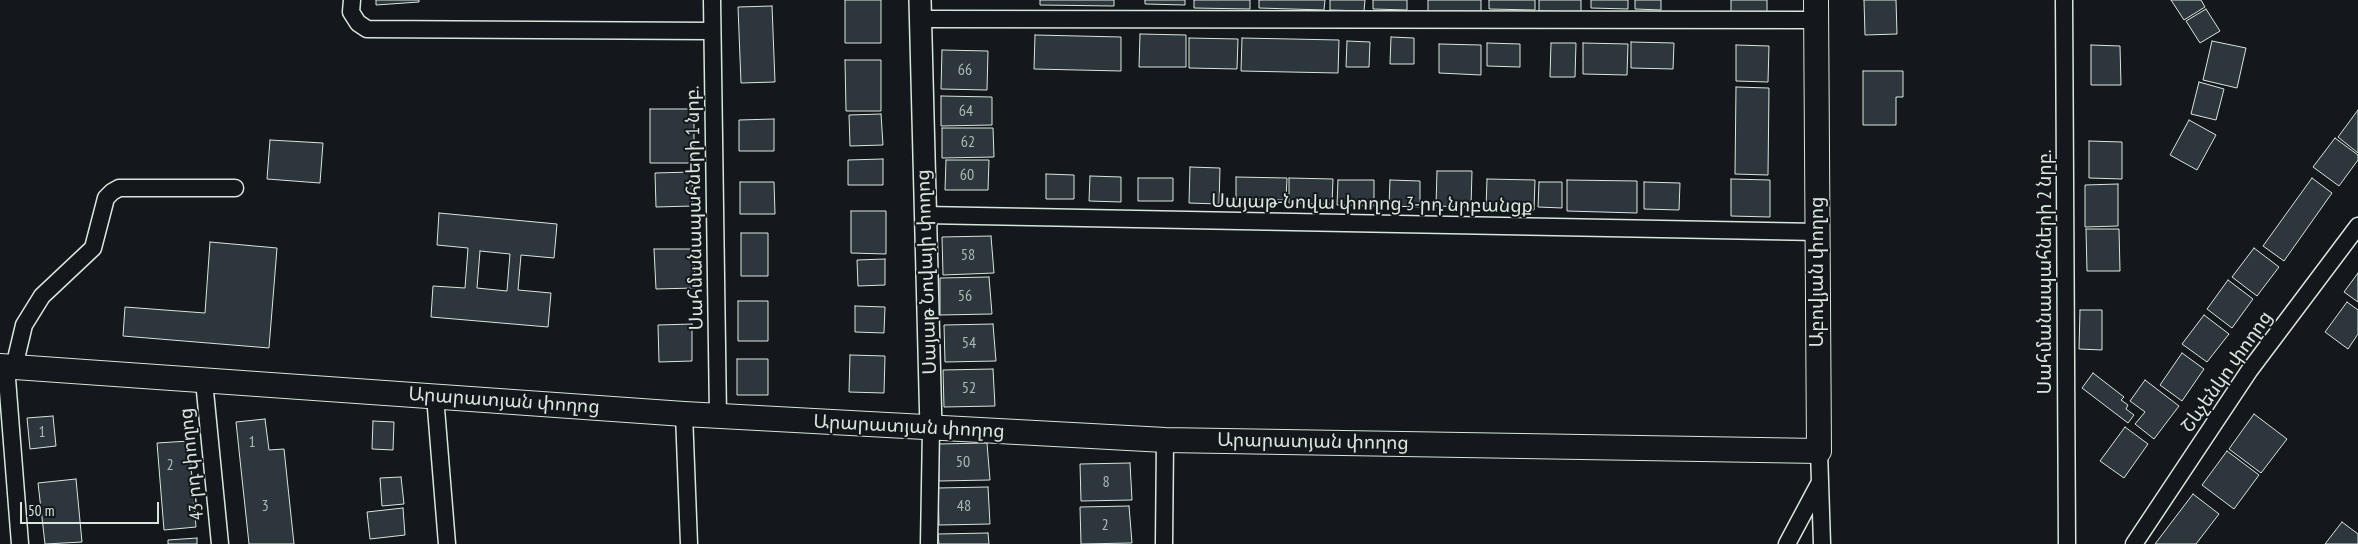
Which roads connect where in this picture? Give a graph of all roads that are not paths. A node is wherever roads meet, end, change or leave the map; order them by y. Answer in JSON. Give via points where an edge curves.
{"nodes":[{"id":1,"x":352,"y":0,"type":"edge"},
{"id":2,"x":712,"y":0,"type":"edge"},
{"id":3,"x":2064,"y":0,"type":"edge"},
{"id":4,"x":920,"y":9,"type":"edge"},
{"id":5,"x":1816,"y":10,"type":"edge"},
{"id":6,"x":712,"y":31,"type":"junction"},
{"id":7,"x":235,"y":188,"type":"dead end"},
{"id":8,"x":925,"y":216,"type":"junction"},
{"id":9,"x":2358,"y":226,"type":"edge"},
{"id":10,"x":1818,"y":232,"type":"junction"},
{"id":11,"x":7,"y":366,"type":"edge"},
{"id":12,"x":204,"y":381,"type":"junction"},
{"id":13,"x":435,"y":396,"type":"junction"},
{"id":14,"x":684,"y":414,"type":"junction"},
{"id":15,"x":718,"y":416,"type":"junction"},
{"id":16,"x":931,"y":429,"type":"junction"},
{"id":17,"x":1165,"y":440,"type":"junction"},
{"id":18,"x":1819,"y":451,"type":"junction"},
{"id":19,"x":1820,"y":482,"type":"junction"},
{"id":20,"x":20,"y":544,"type":"edge"},
{"id":21,"x":220,"y":544,"type":"edge"},
{"id":22,"x":447,"y":544,"type":"edge"},
{"id":23,"x":689,"y":544,"type":"edge"},
{"id":24,"x":929,"y":544,"type":"edge"},
{"id":25,"x":1164,"y":544,"type":"edge"},
{"id":26,"x":1787,"y":544,"type":"edge"},
{"id":27,"x":1822,"y":544,"type":"edge"},
{"id":28,"x":2067,"y":544,"type":"edge"},
{"id":29,"x":2134,"y":544,"type":"edge"}],
"edges":[{"from":1,"to":6,"type":"street","via":[[351,12],[367,29]]},
{"from":2,"to":6,"type":"street","name":"Սահմանապահների 1 նրբ."},
{"from":3,"to":28,"type":"street","name":"Սահմանապահների 2 նրբ."},
{"from":4,"to":5,"type":"street"},
{"from":4,"to":8,"type":"street","name":"Սայաթ Նովայի փողոց"},
{"from":5,"to":10,"type":"main road","name":"Աբովյան փողոց"},
{"from":6,"to":15,"type":"street","name":"Սահմանապահների 1 նրբ."},
{"from":7,"to":11,"type":"street","via":[[119,188],[112,192],[106,198],[93,248],[42,296],[24,325]]},
{"from":8,"to":10,"type":"street","name":"Սայաթ-Նովա փողոց 3-րդ նրբանցք"},
{"from":8,"to":16,"type":"street","name":"Սայաթ Նովայի փողոց"},
{"from":9,"to":29,"type":"street","name":"Շևչենկո փողոց","via":[[2249,371]]},
{"from":10,"to":18,"type":"main road","name":"Աբովյան փողոց"},
{"from":11,"to":12,"type":"main road","name":"Արարատյան փողոց"},
{"from":11,"to":20,"type":"street"},
{"from":12,"to":13,"type":"main road","name":"Արարատյան փողոց"},
{"from":12,"to":21,"type":"street","name":"43-րդ փողոց"},
{"from":13,"to":14,"type":"main road","name":"Արարատյան փողոց"},
{"from":13,"to":22,"type":"street"},
{"from":14,"to":15,"type":"main road","name":"Արարատյան փողոց"},
{"from":14,"to":23,"type":"street"},
{"from":15,"to":16,"type":"main road","name":"Արարատյան փողոց"},
{"from":16,"to":17,"type":"main road","name":"Արարատյան փողոց"},
{"from":16,"to":24,"type":"street","name":"Սայաթ Նովայի փողոց"},
{"from":17,"to":18,"type":"main road","name":"Արարատյան փողոց"},
{"from":17,"to":25,"type":"street"},
{"from":18,"to":19,"type":"street","name":"Աբովյան փողոց"},
{"from":19,"to":26,"type":"street"},
{"from":19,"to":27,"type":"street","name":"Աբովյան փողոց"}]}
